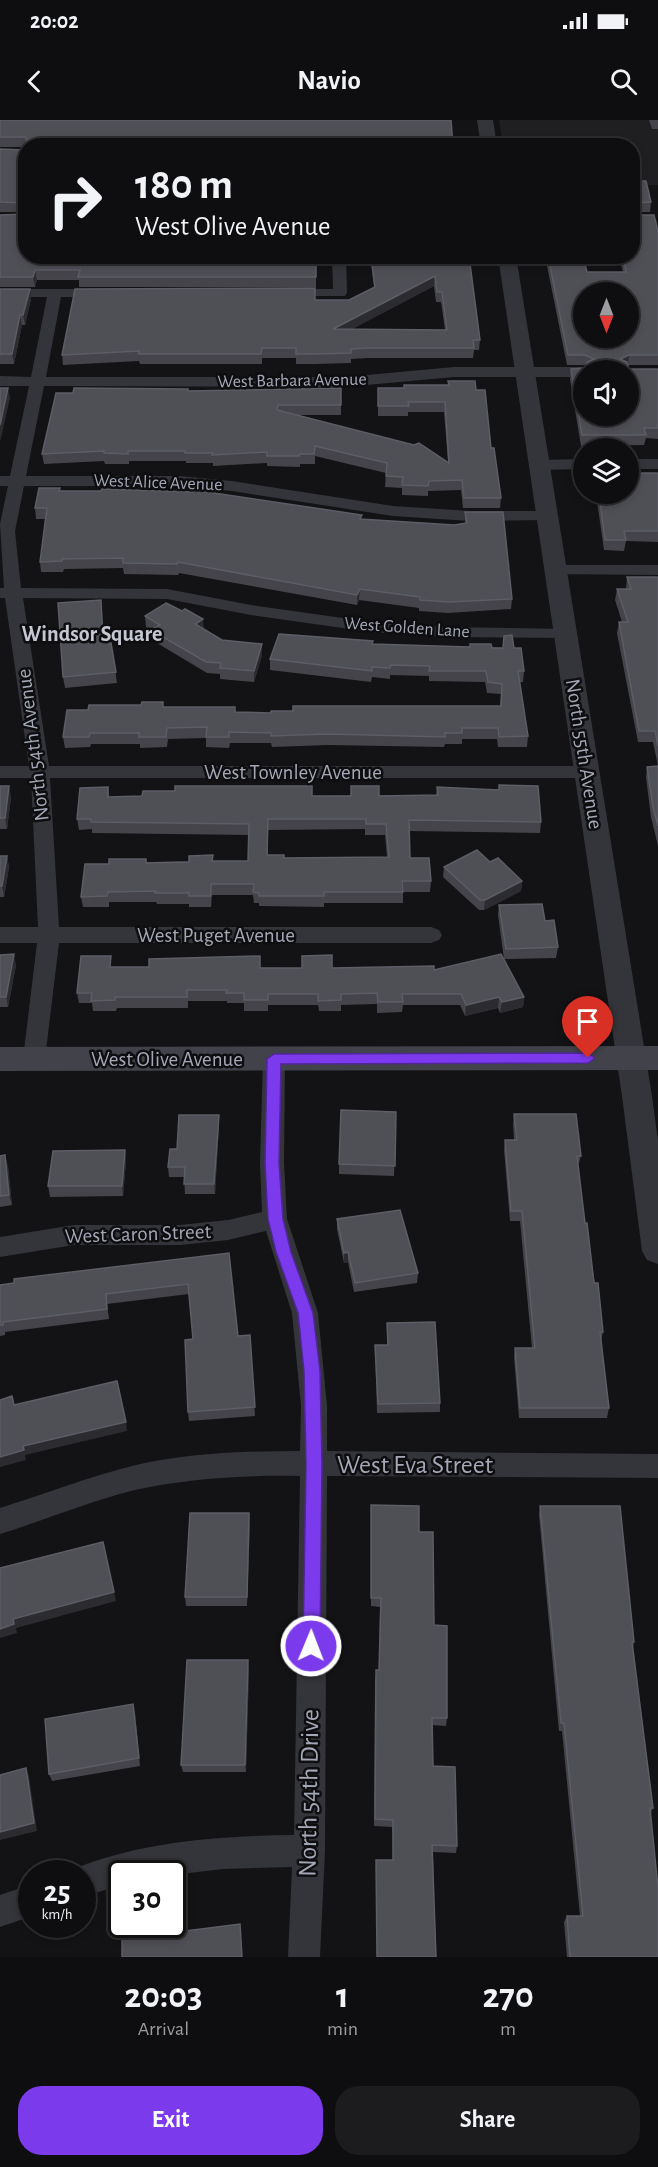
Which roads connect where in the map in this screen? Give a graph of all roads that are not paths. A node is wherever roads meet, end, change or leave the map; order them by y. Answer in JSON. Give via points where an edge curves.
{"nodes":[{"id":1,"x":485,"y":120,"type":"edge"},
{"id":2,"x":488,"y":138,"type":"edge"},
{"id":3,"x":339,"y":264,"type":"edge"},
{"id":4,"x":508,"y":264,"type":"edge"},
{"id":5,"x":0,"y":293,"type":"edge"},
{"id":6,"x":55,"y":293,"type":"junction"},
{"id":7,"x":114,"y":293,"type":"edge"},
{"id":8,"x":269,"y":293,"type":"edge"},
{"id":9,"x":526,"y":371,"type":"junction"},
{"id":10,"x":573,"y":372,"type":"edge"},
{"id":11,"x":0,"y":381,"type":"edge"},
{"id":12,"x":38,"y":381,"type":"junction"},
{"id":13,"x":573,"y":464,"type":"edge"},
{"id":14,"x":639,"y":464,"type":"edge"},
{"id":15,"x":658,"y":464,"type":"edge"},
{"id":16,"x":539,"y":465,"type":"junction"},
{"id":17,"x":8,"y":481,"type":"edge"},
{"id":18,"x":547,"y":515,"type":"junction"},
{"id":19,"x":555,"y":570,"type":"junction"},
{"id":20,"x":658,"y":570,"type":"edge"},
{"id":21,"x":7,"y":593,"type":"edge"},
{"id":22,"x":250,"y":610,"type":"junction"},
{"id":23,"x":241,"y":627,"type":"dead end"},
{"id":24,"x":565,"y":633,"type":"junction"},
{"id":25,"x":0,"y":772,"type":"edge"},
{"id":26,"x":40,"y":772,"type":"junction"},
{"id":27,"x":586,"y":772,"type":"junction"},
{"id":28,"x":0,"y":935,"type":"edge"},
{"id":29,"x":49,"y":935,"type":"junction"},
{"id":30,"x":431,"y":935,"type":"dead end"},
{"id":31,"x":644,"y":1058,"type":"edge"},
{"id":32,"x":0,"y":1059,"type":"edge"},
{"id":33,"x":34,"y":1059,"type":"junction"},
{"id":34,"x":274,"y":1059,"type":"junction"},
{"id":35,"x":275,"y":1219,"type":"junction"},
{"id":36,"x":0,"y":1247,"type":"edge"},
{"id":37,"x":658,"y":1251,"type":"edge"},
{"id":38,"x":314,"y":1464,"type":"junction"},
{"id":39,"x":658,"y":1466,"type":"edge"},
{"id":40,"x":0,"y":1521,"type":"edge"},
{"id":41,"x":309,"y":1851,"type":"junction"},
{"id":42,"x":96,"y":1878,"type":"edge"},
{"id":43,"x":18,"y":1905,"type":"edge"},
{"id":44,"x":0,"y":1911,"type":"edge"},
{"id":45,"x":304,"y":1957,"type":"edge"}],
"edges":[{"from":1,"to":2,"type":"street"},
{"from":3,"to":8,"type":"street","via":[[340,293]]},
{"from":4,"to":9,"type":"street","name":"North 55th Avenue"},
{"from":5,"to":6,"type":"street"},
{"from":6,"to":7,"type":"street"},
{"from":6,"to":12,"type":"street","name":"North 54th Avenue"},
{"from":9,"to":10,"type":"street","name":"West Barbara Avenue"},
{"from":9,"to":12,"type":"street","name":"West Barbara Avenue","via":[[454,372],[345,382]]},
{"from":9,"to":16,"type":"street","name":"North 55th Avenue"},
{"from":11,"to":12,"type":"street","name":"West Barbara Avenue"},
{"from":12,"to":17,"type":"street","name":"North 54th Avenue"},
{"from":13,"to":16,"type":"street"},
{"from":14,"to":15,"type":"street"},
{"from":16,"to":18,"type":"street","name":"North 55th Avenue"},
{"from":17,"to":18,"type":"street","name":"West Alice Avenue","via":[[179,481],[318,492],[425,514]]},
{"from":17,"to":21,"type":"street","name":"North 54th Avenue"},
{"from":18,"to":19,"type":"street","name":"North 55th Avenue"},
{"from":19,"to":20,"type":"street"},
{"from":19,"to":24,"type":"street","name":"North 55th Avenue"},
{"from":21,"to":22,"type":"street","name":"West Golden Lane","via":[[167,594]]},
{"from":21,"to":26,"type":"street","name":"North 54th Avenue"},
{"from":22,"to":23,"type":"street"},
{"from":22,"to":24,"type":"street","name":"West Golden Lane","via":[[404,630]]},
{"from":24,"to":27,"type":"street","name":"North 55th Avenue"},
{"from":25,"to":26,"type":"street","name":"West Townley Avenue"},
{"from":26,"to":27,"type":"street","name":"West Townley Avenue"},
{"from":26,"to":29,"type":"street","name":"North 54th Avenue"},
{"from":27,"to":31,"type":"street","name":"North 55th Avenue"},
{"from":28,"to":29,"type":"street","name":"West Puget Avenue"},
{"from":29,"to":30,"type":"street","name":"West Puget Avenue"},
{"from":29,"to":33,"type":"street","name":"North 54th Avenue"},
{"from":31,"to":34,"type":"main road","name":"West Olive Avenue"},
{"from":31,"to":37,"type":"street","name":"North 55th Avenue"},
{"from":32,"to":33,"type":"main road","name":"West Olive Avenue"},
{"from":33,"to":34,"type":"main road","name":"West Olive Avenue"},
{"from":34,"to":35,"type":"street","name":"North 54th Drive"},
{"from":35,"to":36,"type":"street","name":"West Caron Street","via":[[190,1234],[74,1235]]},
{"from":35,"to":38,"type":"street","name":"North 54th Drive","via":[[305,1313],[314,1406]]},
{"from":38,"to":39,"type":"street","name":"West Eva Street"},
{"from":38,"to":40,"type":"street","name":"West Eva Street","via":[[222,1465],[135,1478]]},
{"from":38,"to":41,"type":"street","name":"North 54th Drive"},
{"from":41,"to":42,"type":"street","via":[[180,1857]]},
{"from":41,"to":45,"type":"street","name":"North 54th Drive"},
{"from":43,"to":44,"type":"street"}]}
